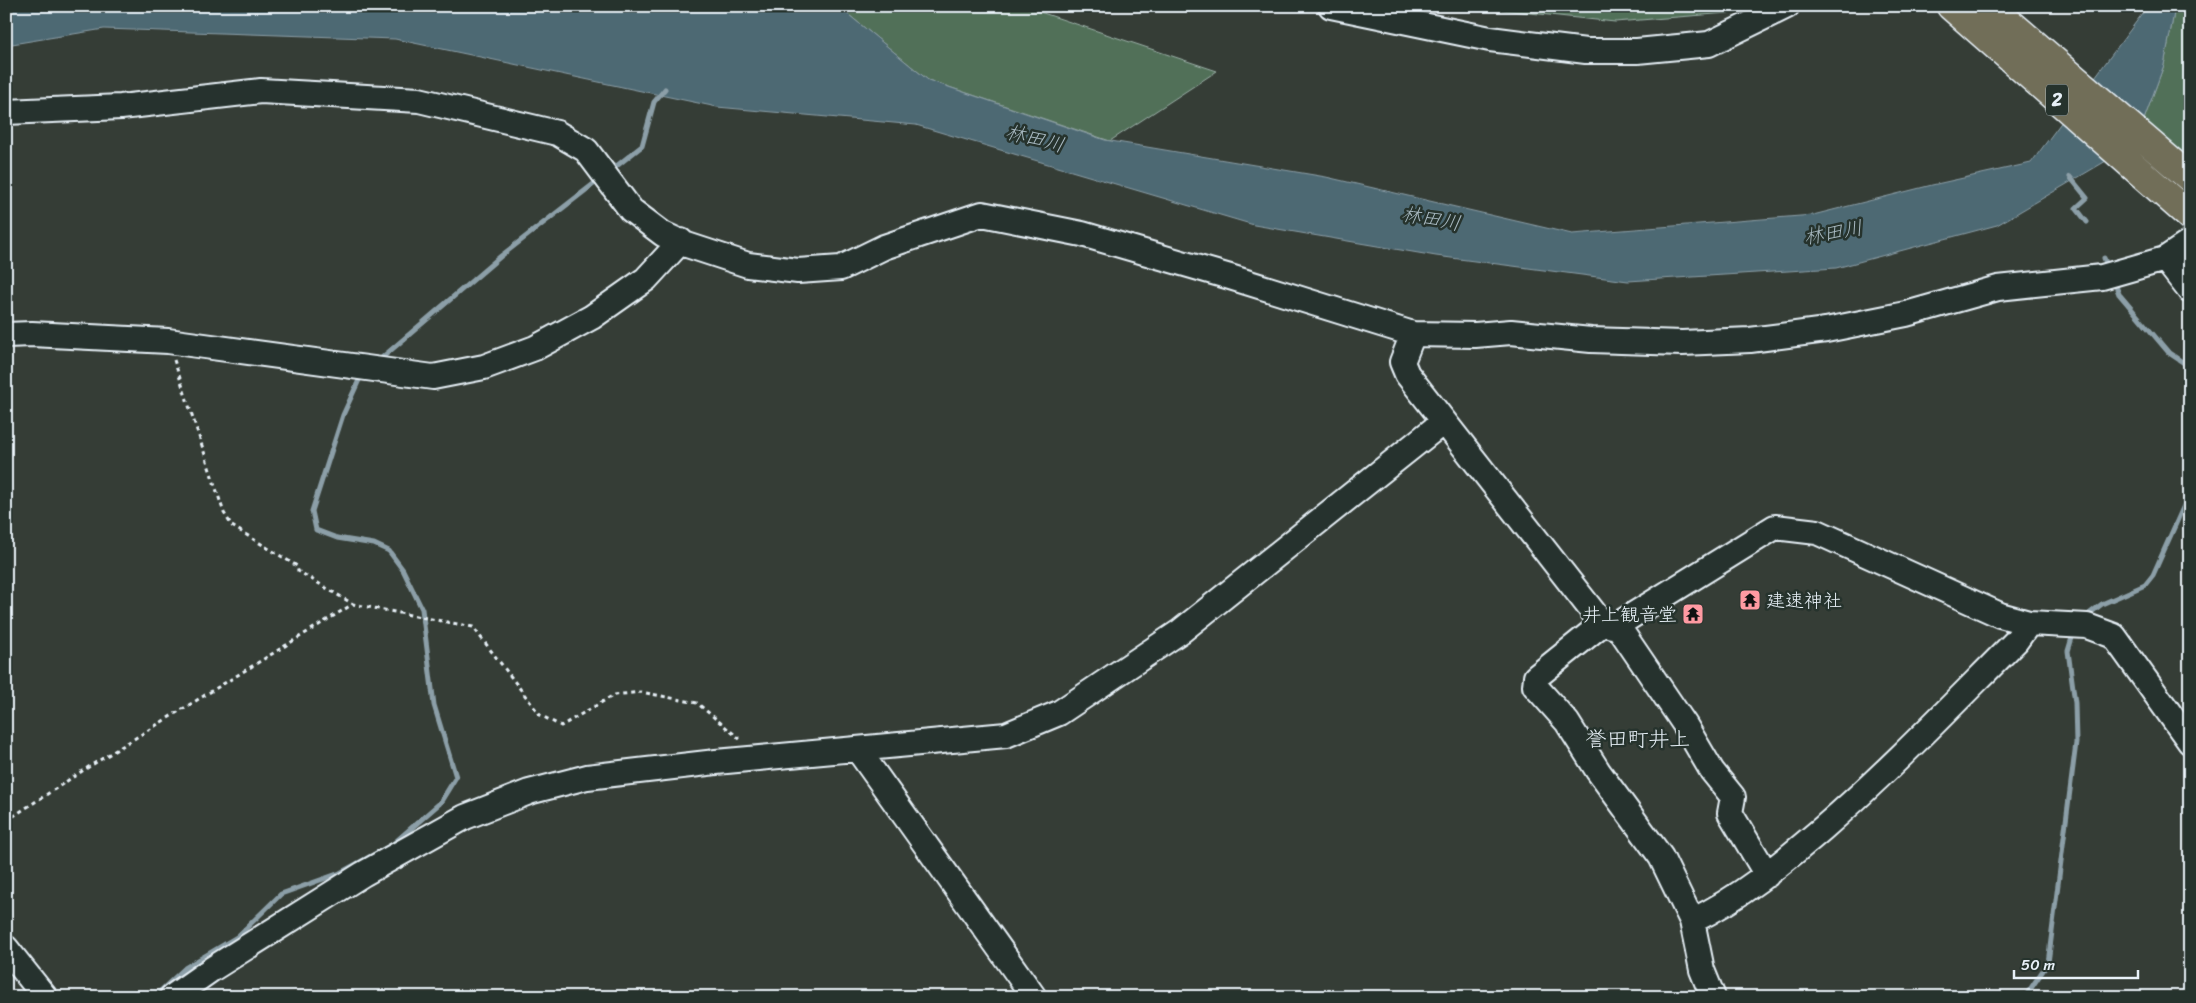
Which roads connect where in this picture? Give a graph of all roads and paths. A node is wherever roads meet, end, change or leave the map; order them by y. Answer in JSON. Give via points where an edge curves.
{"nodes":[{"id":1,"x":1331,"y":6,"type":"edge"},
{"id":2,"x":1787,"y":6,"type":"edge"},
{"id":3,"x":1951,"y":6,"type":"edge"},
{"id":4,"x":1990,"y":6,"type":"edge"},
{"id":5,"x":6,"y":112,"type":"edge"},
{"id":6,"x":2189,"y":177,"type":"edge"},
{"id":7,"x":2190,"y":216,"type":"edge"},
{"id":8,"x":681,"y":241,"type":"junction"},
{"id":9,"x":2190,"y":243,"type":"edge"},
{"id":10,"x":2165,"y":259,"type":"junction"},
{"id":11,"x":2190,"y":291,"type":"edge"},
{"id":12,"x":1413,"y":334,"type":"junction"},
{"id":13,"x":6,"y":335,"type":"edge"},
{"id":14,"x":168,"y":340,"type":"junction"},
{"id":15,"x":1443,"y":422,"type":"junction"},
{"id":16,"x":353,"y":604,"type":"junction"},
{"id":17,"x":1609,"y":623,"type":"junction"},
{"id":18,"x":2030,"y":623,"type":"junction"},
{"id":19,"x":2190,"y":742,"type":"edge"},
{"id":20,"x":858,"y":750,"type":"junction"},
{"id":21,"x":759,"y":758,"type":"junction"},
{"id":22,"x":6,"y":821,"type":"edge"},
{"id":23,"x":1767,"y":875,"type":"junction"},
{"id":24,"x":1692,"y":921,"type":"junction"},
{"id":25,"x":6,"y":948,"type":"edge"},
{"id":26,"x":45,"y":997,"type":"edge"},
{"id":27,"x":172,"y":997,"type":"edge"},
{"id":28,"x":1034,"y":997,"type":"edge"},
{"id":29,"x":1713,"y":997,"type":"edge"}],
"edges":[{"from":1,"to":2,"type":"street","via":[[1490,39],[1586,51],[1637,52],[1709,44]]},
{"from":3,"to":7,"type":"highway","number":"2"},
{"from":4,"to":6,"type":"highway","number":"2"},
{"from":5,"to":8,"type":"street","via":[[121,107],[261,91],[419,100],[558,133],[586,150],[631,210],[663,234]]},
{"from":8,"to":12,"type":"street","via":[[748,264],[798,271],[841,268],[884,247],[982,214],[1082,234]]},
{"from":8,"to":14,"type":"street","via":[[646,279],[592,317],[535,348],[467,371],[433,377]]},
{"from":9,"to":10,"type":"street"},
{"from":10,"to":11,"type":"street"},
{"from":10,"to":12,"type":"street","via":[[2111,275],[1998,288],[1906,314],[1826,330],[1750,340],[1673,343],[1591,340],[1511,332]]},
{"from":12,"to":15,"type":"street","via":[[1402,362],[1407,374]]},
{"from":13,"to":14,"type":"street"},
{"from":14,"to":16,"type":"path","via":[[224,514],[232,526]]},
{"from":15,"to":17,"type":"street"},
{"from":15,"to":20,"type":"street","via":[[1181,631],[1059,713],[1006,735]]},
{"from":16,"to":21,"type":"path","via":[[473,627],[540,715],[561,726],[614,695],[641,692],[697,703]]},
{"from":16,"to":22,"type":"path"},
{"from":17,"to":18,"type":"street","via":[[1775,527],[1817,532],[2000,615]]},
{"from":17,"to":23,"type":"street","via":[[1685,725],[1712,771],[1733,797],[1730,813]]},
{"from":17,"to":24,"type":"street","via":[[1597,628],[1536,677],[1535,686],[1567,722],[1598,771],[1661,857]]},
{"from":18,"to":19,"type":"street","via":[[2076,625],[2114,636]]},
{"from":18,"to":23,"type":"street","via":[[2016,641],[1866,790]]},
{"from":20,"to":21,"type":"street"},
{"from":20,"to":28,"type":"street"},
{"from":21,"to":27,"type":"street","via":[[587,777],[529,792],[465,817],[363,874]]},
{"from":23,"to":24,"type":"street","via":[[1719,908]]},
{"from":24,"to":29,"type":"street","via":[[1702,970]]},
{"from":25,"to":26,"type":"street"}]}
